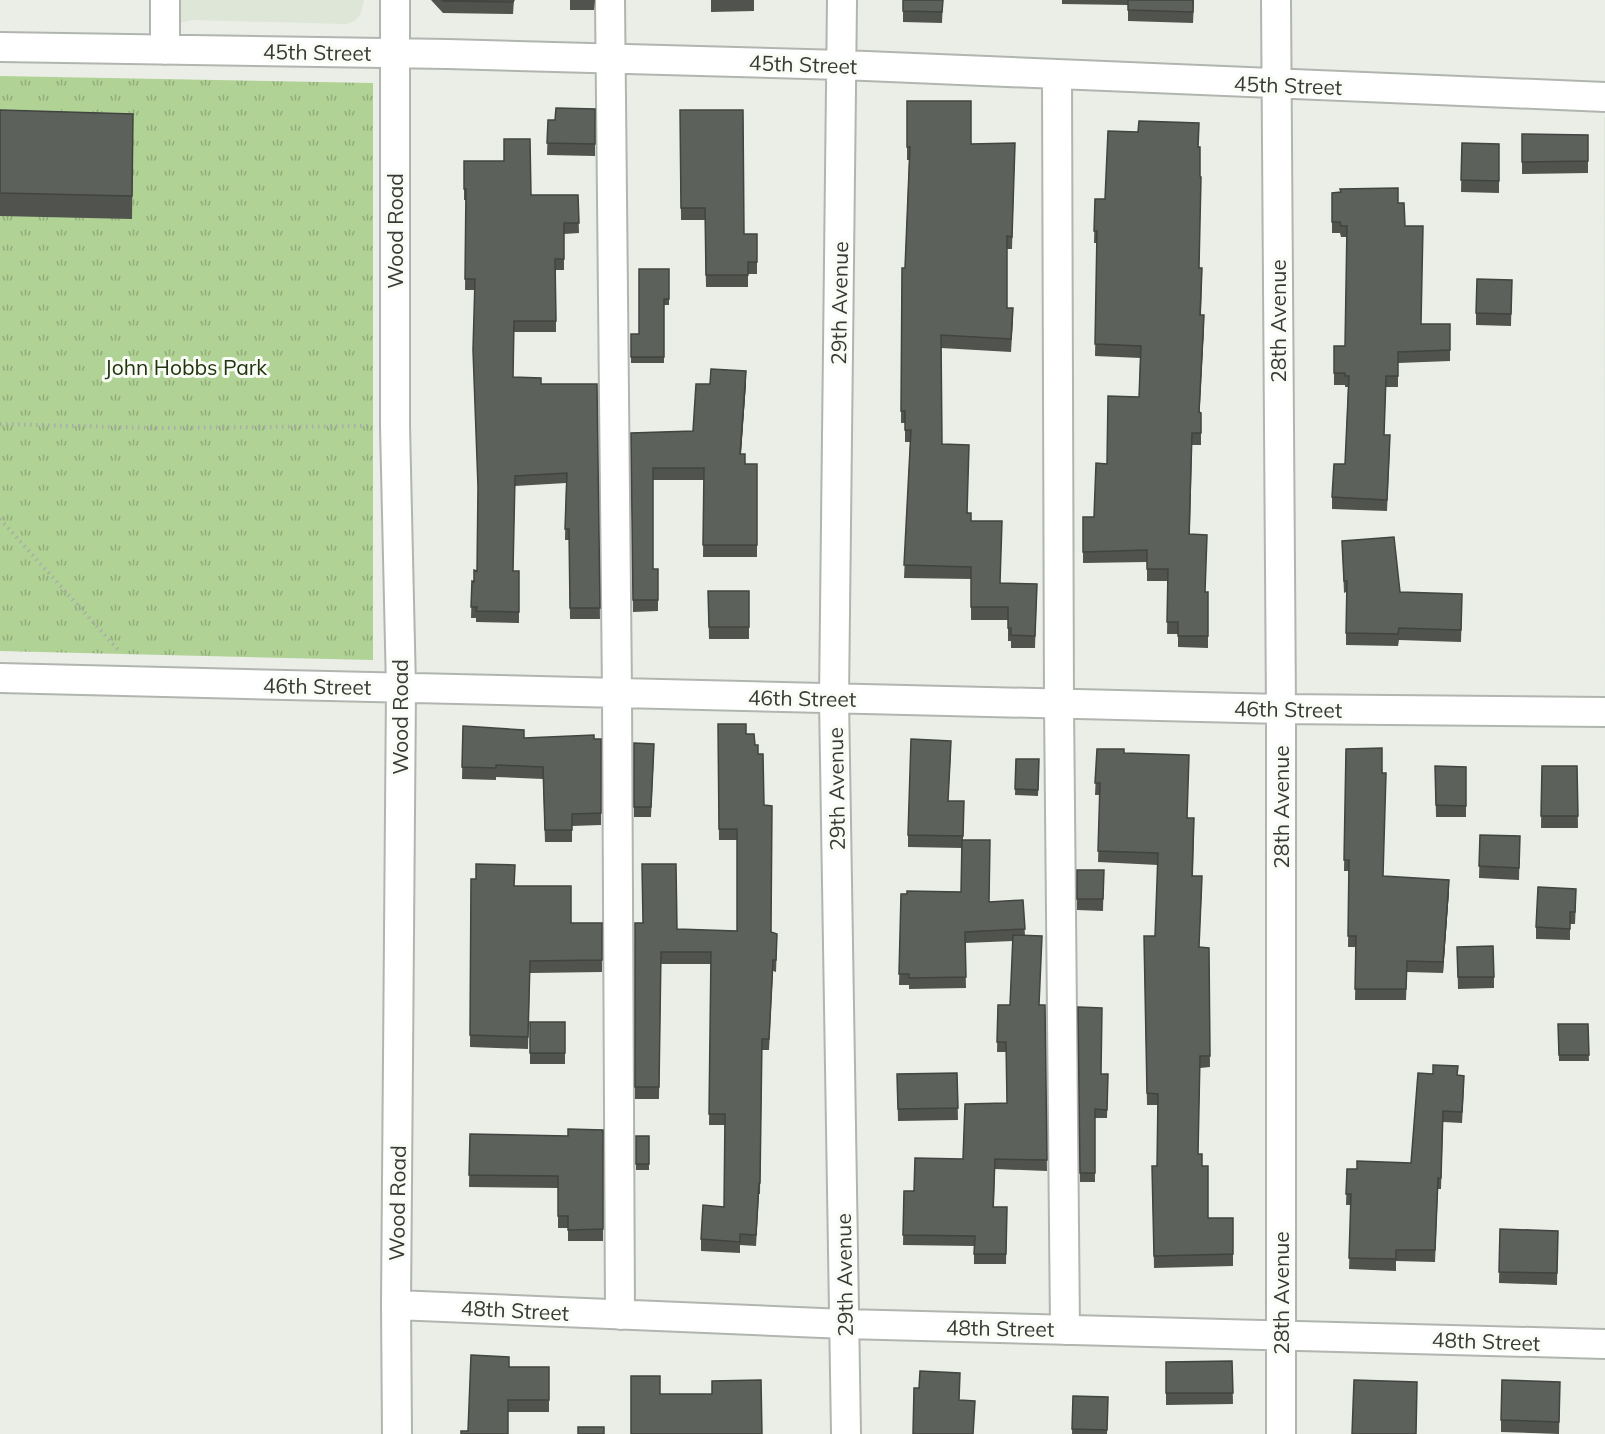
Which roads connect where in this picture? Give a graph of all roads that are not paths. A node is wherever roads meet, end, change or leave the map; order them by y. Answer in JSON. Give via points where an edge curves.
{"nodes":[{"id":1,"x":165,"y":0,"type":"edge"},
{"id":2,"x":395,"y":0,"type":"edge"},
{"id":3,"x":610,"y":0,"type":"edge"},
{"id":4,"x":842,"y":0,"type":"edge"},
{"id":5,"x":1276,"y":0,"type":"edge"},
{"id":6,"x":0,"y":47,"type":"edge"},
{"id":7,"x":165,"y":50,"type":"junction"},
{"id":8,"x":396,"y":53,"type":"junction"},
{"id":9,"x":611,"y":59,"type":"junction"},
{"id":10,"x":842,"y":65,"type":"junction"},
{"id":11,"x":1057,"y":75,"type":"junction"},
{"id":12,"x":1277,"y":85,"type":"junction"},
{"id":13,"x":1605,"y":97,"type":"edge"},
{"id":14,"x":0,"y":678,"type":"edge"},
{"id":15,"x":401,"y":688,"type":"junction"},
{"id":16,"x":617,"y":693,"type":"junction"},
{"id":17,"x":834,"y":699,"type":"junction"},
{"id":18,"x":1059,"y":704,"type":"junction"},
{"id":19,"x":1281,"y":709,"type":"junction"},
{"id":20,"x":1605,"y":711,"type":"edge"},
{"id":21,"x":396,"y":1305,"type":"junction"},
{"id":22,"x":620,"y":1314,"type":"junction"},
{"id":23,"x":845,"y":1324,"type":"junction"},
{"id":24,"x":1065,"y":1330,"type":"junction"},
{"id":25,"x":1281,"y":1335,"type":"junction"},
{"id":26,"x":1605,"y":1344,"type":"edge"},
{"id":27,"x":397,"y":1434,"type":"edge"},
{"id":28,"x":846,"y":1434,"type":"edge"},
{"id":29,"x":1281,"y":1434,"type":"edge"}],
"edges":[{"from":1,"to":7,"type":"street"},
{"from":2,"to":8,"type":"street","name":"Wood Road"},
{"from":3,"to":9,"type":"street"},
{"from":4,"to":10,"type":"street","name":"29th Avenue"},
{"from":5,"to":12,"type":"street","name":"28th Avenue"},
{"from":6,"to":7,"type":"street","name":"45th Street"},
{"from":7,"to":8,"type":"street","name":"45th Street"},
{"from":8,"to":9,"type":"street","name":"45th Street"},
{"from":8,"to":15,"type":"street","name":"Wood Road","via":[[395,426]]},
{"from":9,"to":10,"type":"street","name":"45th Street"},
{"from":9,"to":16,"type":"street"},
{"from":10,"to":11,"type":"street","name":"45th Street"},
{"from":10,"to":17,"type":"street","name":"29th Avenue"},
{"from":11,"to":12,"type":"street","name":"45th Street"},
{"from":11,"to":18,"type":"street"},
{"from":12,"to":13,"type":"street","name":"45th Street"},
{"from":12,"to":19,"type":"street","name":"28th Avenue"},
{"from":14,"to":15,"type":"street","name":"46th Street"},
{"from":15,"to":16,"type":"street","name":"46th Street"},
{"from":15,"to":21,"type":"street","name":"Wood Road"},
{"from":16,"to":17,"type":"street","name":"46th Street"},
{"from":16,"to":22,"type":"street"},
{"from":17,"to":18,"type":"street","name":"46th Street"},
{"from":17,"to":23,"type":"street","name":"29th Avenue"},
{"from":18,"to":19,"type":"street","name":"46th Street"},
{"from":18,"to":24,"type":"street"},
{"from":19,"to":20,"type":"street","name":"46th Street"},
{"from":19,"to":25,"type":"street","name":"28th Avenue"},
{"from":21,"to":22,"type":"street","name":"48th Street"},
{"from":21,"to":27,"type":"street","name":"Wood Road"},
{"from":22,"to":23,"type":"street","name":"48th Street"},
{"from":23,"to":24,"type":"street","name":"48th Street"},
{"from":23,"to":28,"type":"street","name":"29th Avenue"},
{"from":24,"to":25,"type":"street","name":"48th Street"},
{"from":25,"to":26,"type":"street","name":"48th Street"},
{"from":25,"to":29,"type":"street","name":"28th Avenue"}]}
